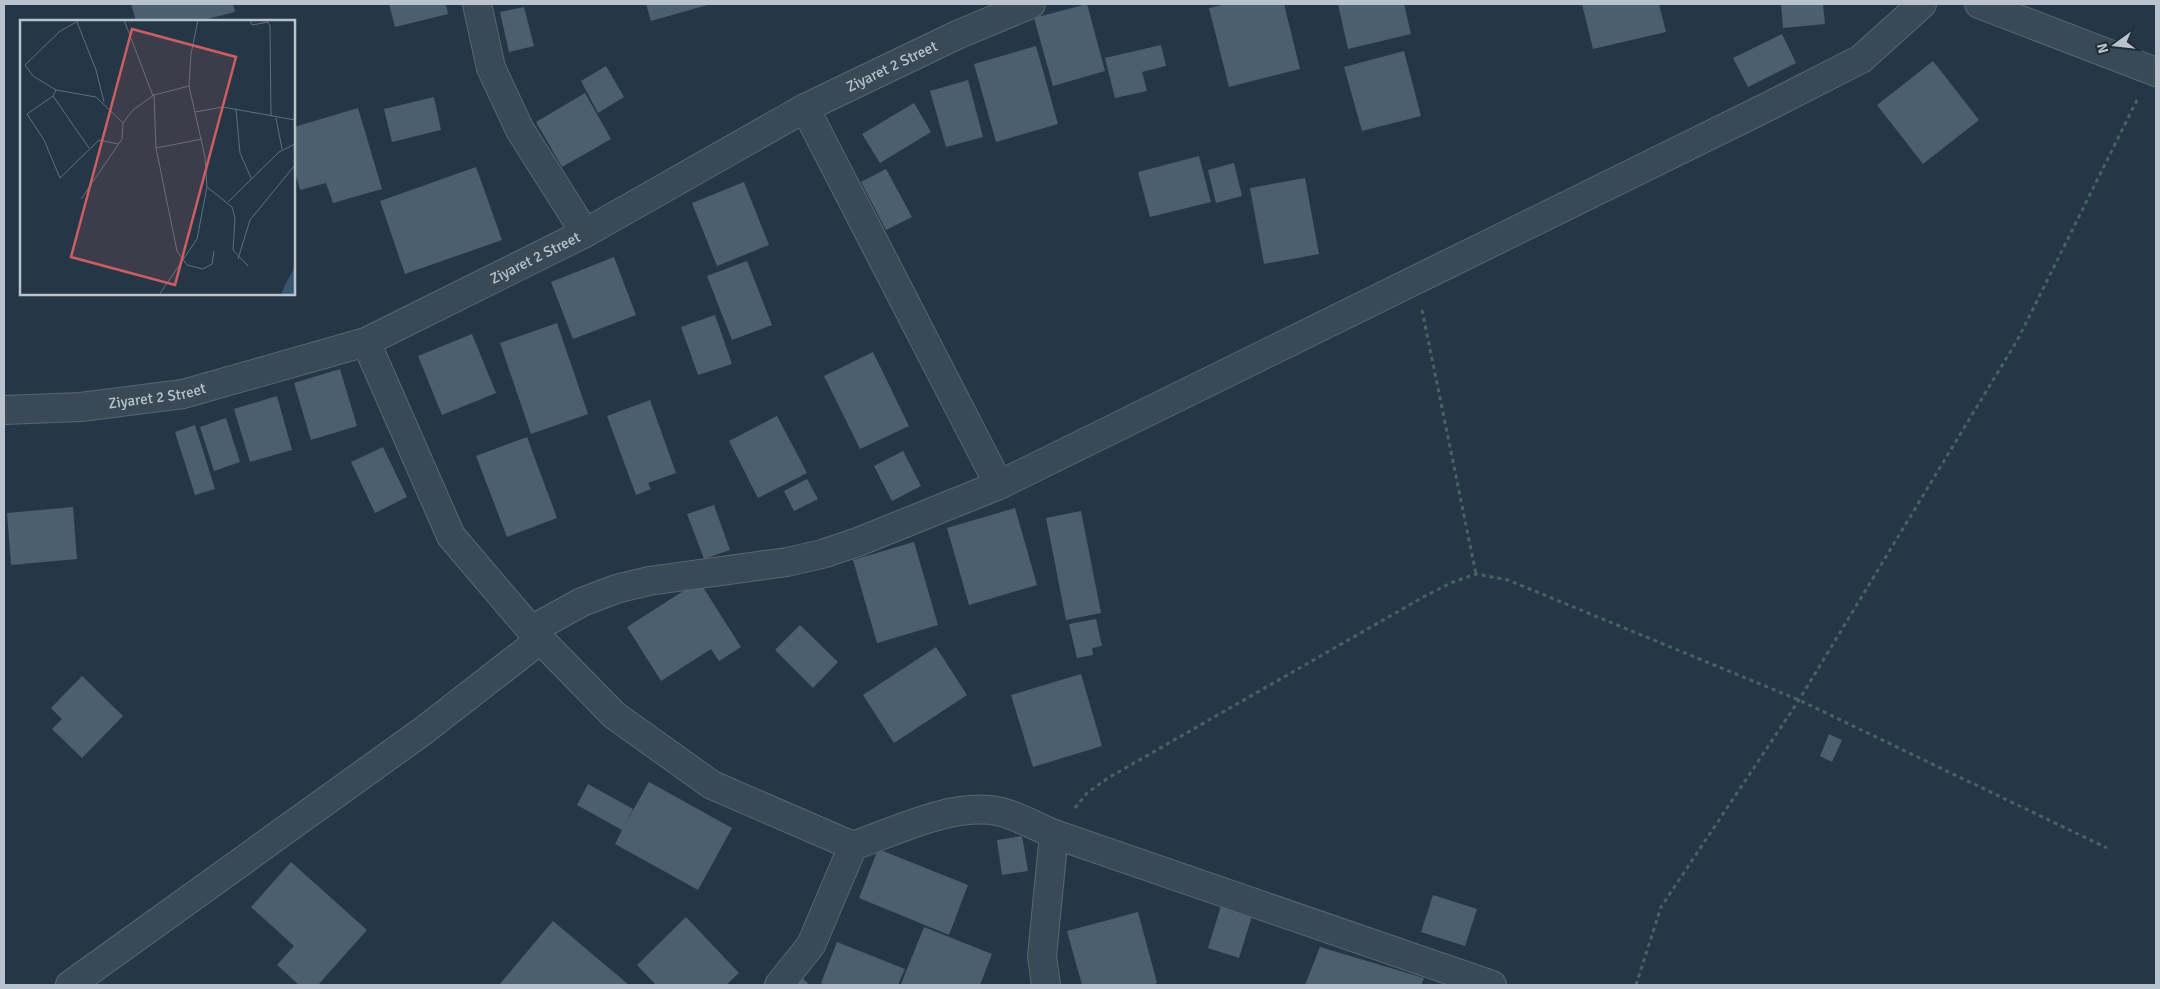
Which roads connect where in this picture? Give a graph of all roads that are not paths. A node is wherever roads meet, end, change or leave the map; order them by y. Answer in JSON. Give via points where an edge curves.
{"nodes":[{"id":1,"x":477,"y":4,"type":"edge"},
{"id":2,"x":1031,"y":4,"type":"edge"},
{"id":3,"x":1922,"y":4,"type":"edge"},
{"id":4,"x":1979,"y":4,"type":"edge"},
{"id":5,"x":2154,"y":71,"type":"edge"},
{"id":6,"x":805,"y":108,"type":"junction"},
{"id":7,"x":585,"y":234,"type":"junction"},
{"id":8,"x":366,"y":342,"type":"junction"},
{"id":9,"x":4,"y":410,"type":"edge"},
{"id":10,"x":998,"y":485,"type":"junction"},
{"id":11,"x":536,"y":635,"type":"junction"},
{"id":12,"x":1054,"y":834,"type":"junction"},
{"id":13,"x":853,"y":846,"type":"junction"},
{"id":14,"x":70,"y":985,"type":"edge"},
{"id":15,"x":779,"y":985,"type":"edge"},
{"id":16,"x":1046,"y":985,"type":"edge"},
{"id":17,"x":1492,"y":985,"type":"edge"}],
"edges":[{"from":1,"to":7,"type":"street","via":[[491,68],[520,130]]},
{"from":2,"to":6,"type":"street","name":"Ziyaret 2 Street","via":[[957,35]]},
{"from":3,"to":10,"type":"street","via":[[1861,59]]},
{"from":4,"to":5,"type":"street"},
{"from":6,"to":7,"type":"street","name":"Ziyaret 2 Street"},
{"from":6,"to":10,"type":"street"},
{"from":7,"to":8,"type":"street","name":"Ziyaret 2 Street"},
{"from":8,"to":9,"type":"street","name":"Ziyaret 2 Street","via":[[183,394],[81,407]]},
{"from":8,"to":11,"type":"street","via":[[451,536]]},
{"from":10,"to":11,"type":"street","via":[[822,554],[787,562],[649,581],[582,602]]},
{"from":11,"to":13,"type":"street","via":[[614,715],[712,785]]},
{"from":11,"to":14,"type":"street","via":[[423,731]]},
{"from":12,"to":13,"type":"street","via":[[998,811],[974,810],[946,813]]},
{"from":12,"to":16,"type":"street","via":[[1042,956]]},
{"from":12,"to":17,"type":"street"},
{"from":13,"to":15,"type":"street","via":[[811,945]]}]}
